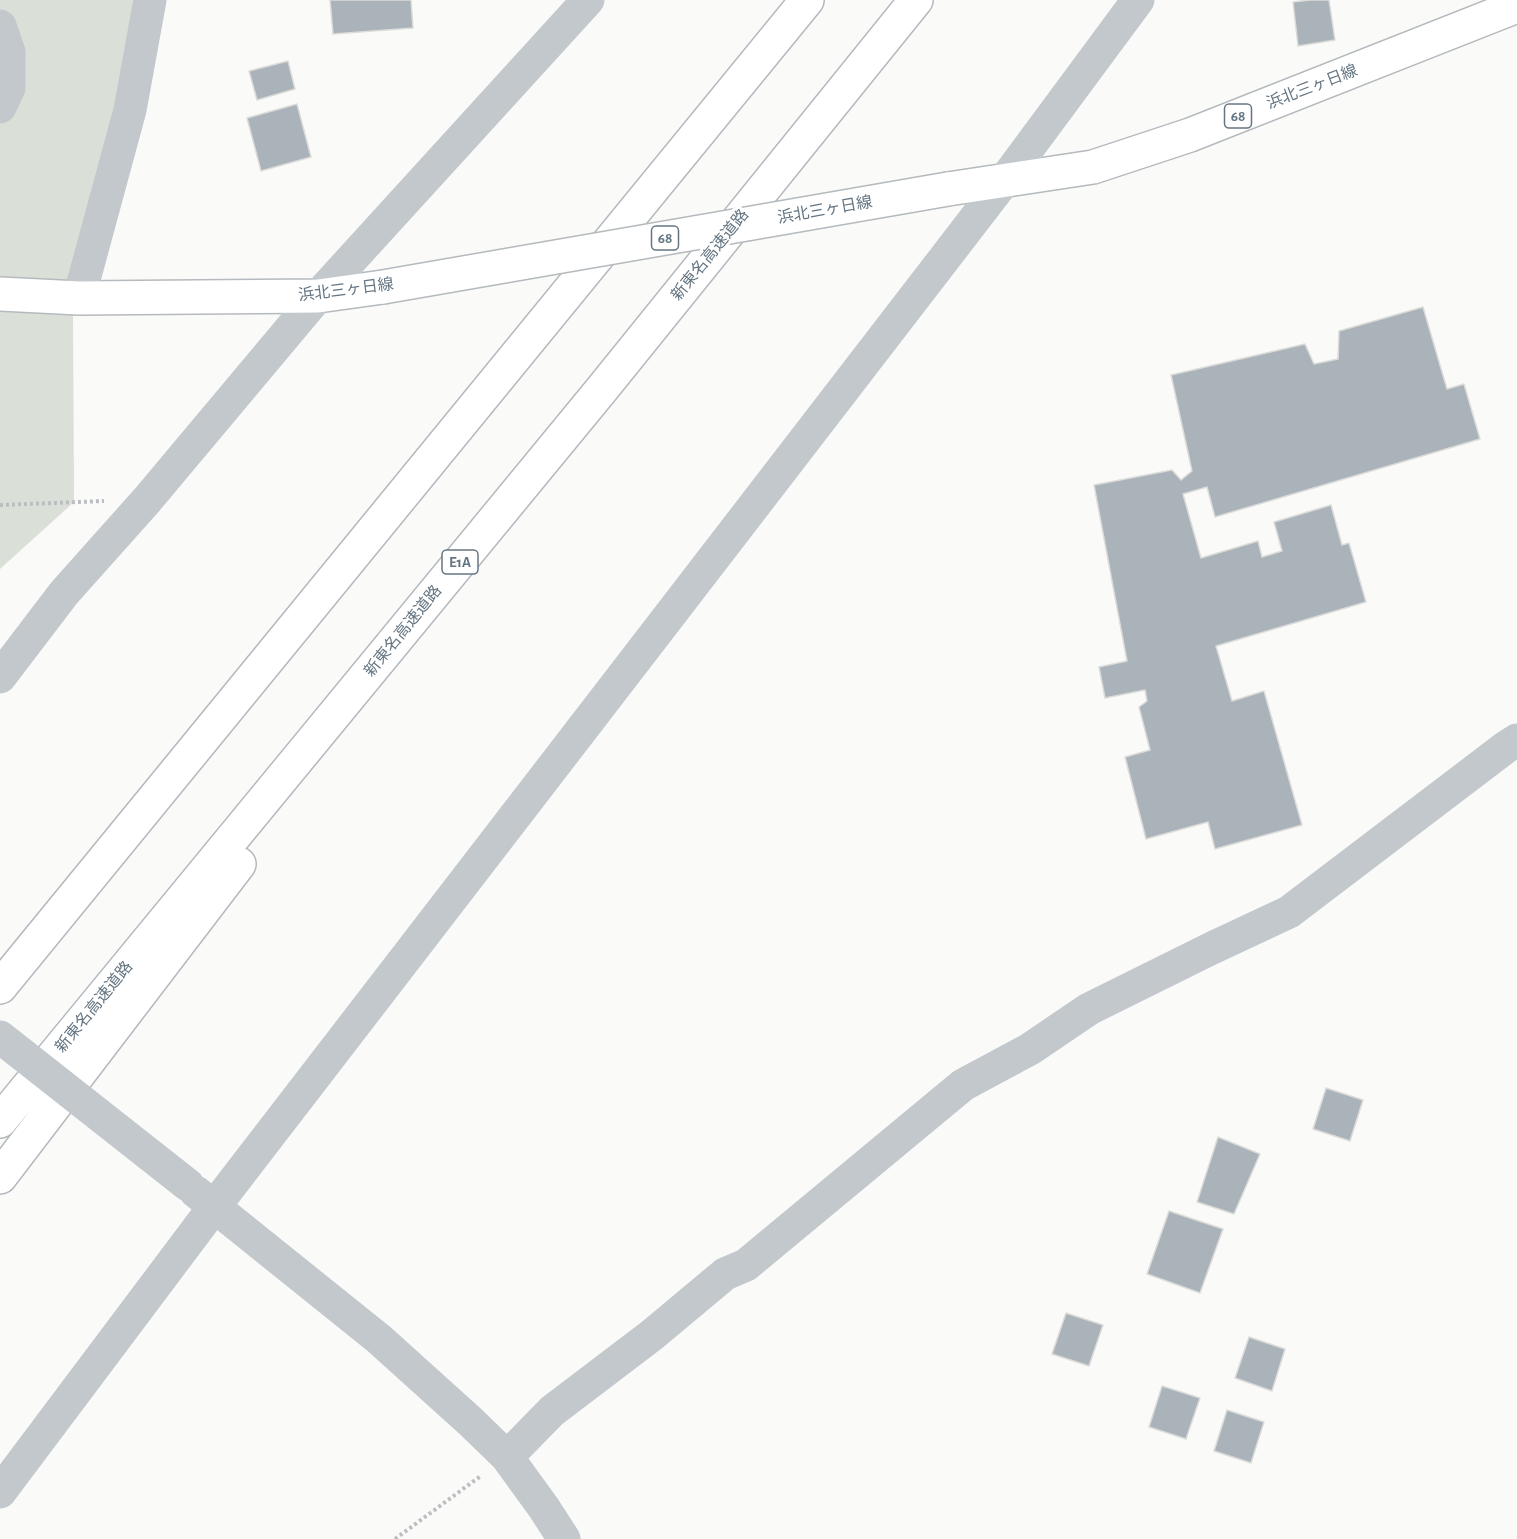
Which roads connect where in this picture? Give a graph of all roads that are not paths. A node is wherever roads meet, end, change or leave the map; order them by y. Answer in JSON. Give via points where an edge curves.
{"nodes":[{"id":1,"x":150,"y":0,"type":"edge"},
{"id":2,"x":588,"y":0,"type":"edge"},
{"id":3,"x":807,"y":0,"type":"edge"},
{"id":4,"x":916,"y":0,"type":"edge"},
{"id":5,"x":1138,"y":0,"type":"edge"},
{"id":6,"x":1517,"y":6,"type":"edge"},
{"id":7,"x":0,"y":26,"type":"edge"},
{"id":8,"x":0,"y":107,"type":"edge"},
{"id":9,"x":1004,"y":181,"type":"junction"},
{"id":10,"x":0,"y":294,"type":"edge"},
{"id":11,"x":318,"y":296,"type":"junction"},
{"id":12,"x":79,"y":298,"type":"junction"},
{"id":13,"x":602,"y":389,"type":"junction"},
{"id":14,"x":0,"y":677,"type":"edge"},
{"id":15,"x":1517,"y":740,"type":"edge"},
{"id":16,"x":0,"y":987,"type":"edge"},
{"id":17,"x":0,"y":1036,"type":"edge"},
{"id":18,"x":0,"y":1121,"type":"edge"},
{"id":19,"x":0,"y":1177,"type":"edge"},
{"id":20,"x":214,"y":1207,"type":"junction"},
{"id":21,"x":507,"y":1457,"type":"junction"},
{"id":22,"x":0,"y":1492,"type":"edge"},
{"id":23,"x":564,"y":1539,"type":"edge"}],
"edges":[{"from":1,"to":12,"type":"street","via":[[130,110]]},
{"from":2,"to":11,"type":"street"},
{"from":3,"to":16,"type":"main road"},
{"from":4,"to":13,"type":"main road","name":"新東名高速道路","number":"E1A"},
{"from":5,"to":9,"type":"street"},
{"from":6,"to":9,"type":"main road","name":"浜北三ヶ日線","number":"68","via":[[1190,135],[1093,167]]},
{"from":7,"to":8,"type":"street","via":[[9,52],[9,88]]},
{"from":9,"to":11,"type":"main road","name":"浜北三ヶ日線","number":"68","bridge":true},
{"from":9,"to":20,"type":"street"},
{"from":10,"to":12,"type":"main road","name":"浜北三ヶ日線","number":"68"},
{"from":11,"to":12,"type":"main road","name":"浜北三ヶ日線","number":"68"},
{"from":11,"to":14,"type":"street","via":[[64,593]]},
{"from":13,"to":18,"type":"main road","name":"新東名高速道路","number":"E1A"},
{"from":13,"to":19,"type":"main road"},
{"from":15,"to":21,"type":"street","via":[[1289,912],[1089,1009],[1030,1049],[963,1085],[746,1265],[725,1274],[552,1411]]},
{"from":17,"to":20,"type":"street","bridge":true},
{"from":20,"to":21,"type":"street","via":[[379,1339]]},
{"from":20,"to":22,"type":"street"},
{"from":21,"to":23,"type":"street"}]}
